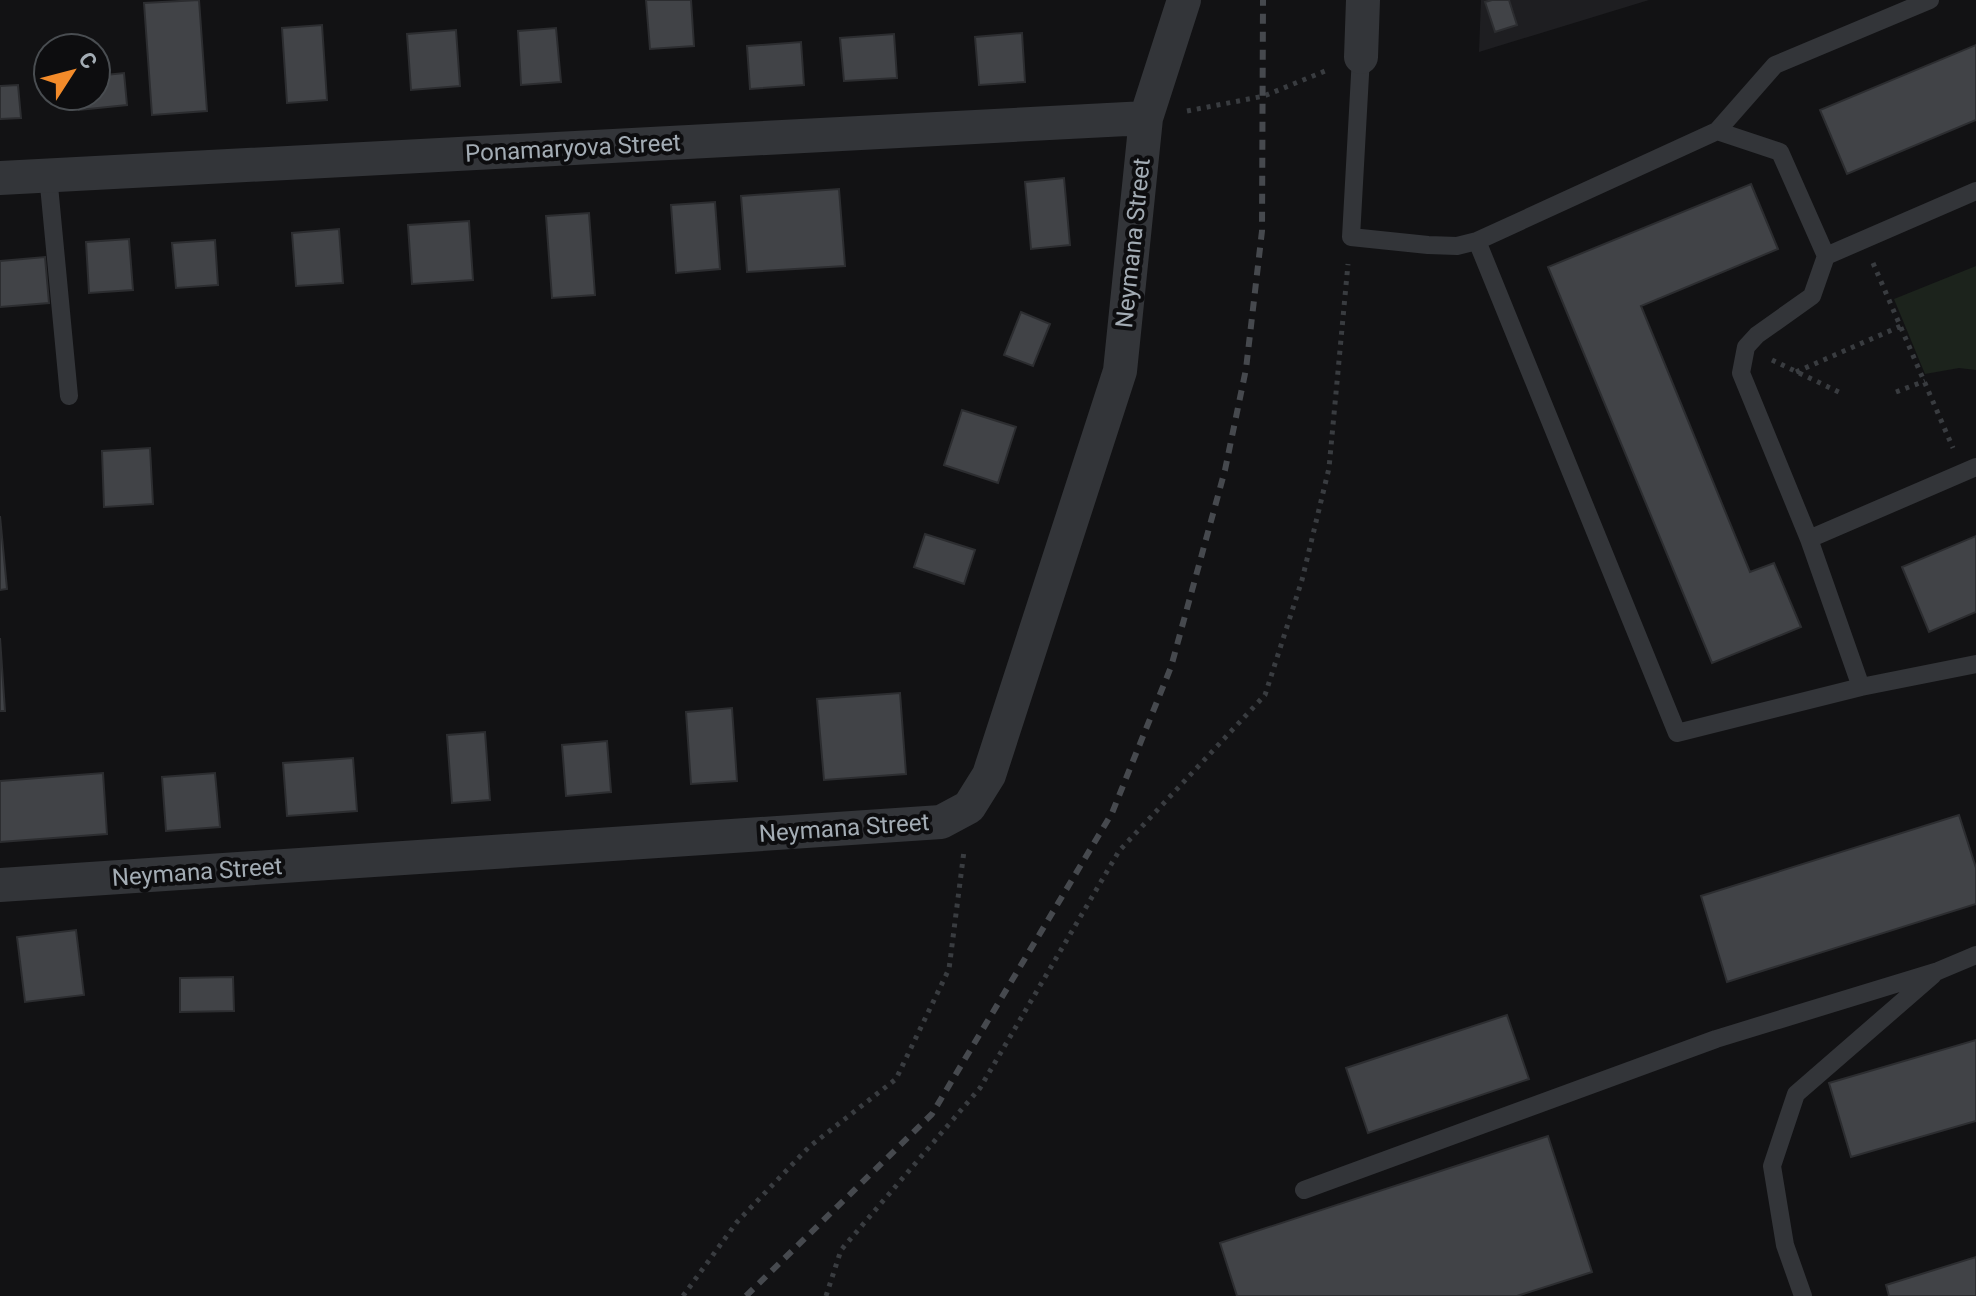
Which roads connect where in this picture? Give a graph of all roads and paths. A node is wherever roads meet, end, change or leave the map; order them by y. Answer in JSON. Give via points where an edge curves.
{"nodes":[{"id":1,"x":1184,"y":0,"type":"edge"},
{"id":2,"x":1363,"y":0,"type":"edge"},
{"id":3,"x":1930,"y":0,"type":"edge"},
{"id":4,"x":1361,"y":57,"type":"junction"},
{"id":5,"x":1146,"y":118,"type":"junction"},
{"id":6,"x":1717,"y":131,"type":"junction"},
{"id":7,"x":48,"y":175,"type":"junction"},
{"id":8,"x":0,"y":178,"type":"edge"},
{"id":9,"x":1976,"y":191,"type":"edge"},
{"id":10,"x":1351,"y":237,"type":"junction"},
{"id":11,"x":1863,"y":240,"type":"junction"},
{"id":12,"x":1477,"y":241,"type":"junction"},
{"id":13,"x":1826,"y":256,"type":"junction"},
{"id":14,"x":1901,"y":326,"type":"junction"},
{"id":15,"x":1746,"y":347,"type":"junction"},
{"id":16,"x":1796,"y":372,"type":"junction"},
{"id":17,"x":1925,"y":381,"type":"junction"},
{"id":18,"x":1896,"y":392,"type":"dead end"},
{"id":19,"x":1843,"y":394,"type":"dead end"},
{"id":20,"x":69,"y":396,"type":"dead end"},
{"id":21,"x":1970,"y":470,"type":"edge"},
{"id":22,"x":1809,"y":539,"type":"junction"},
{"id":23,"x":1976,"y":664,"type":"edge"},
{"id":24,"x":1861,"y":687,"type":"junction"},
{"id":25,"x":969,"y":807,"type":"junction"},
{"id":26,"x":0,"y":885,"type":"edge"},
{"id":27,"x":1976,"y":955,"type":"edge"},
{"id":28,"x":1938,"y":971,"type":"junction"},
{"id":29,"x":1304,"y":1190,"type":"dead end"},
{"id":30,"x":683,"y":1296,"type":"edge"},
{"id":31,"x":826,"y":1296,"type":"edge"},
{"id":32,"x":1803,"y":1296,"type":"edge"}],
"edges":[{"from":1,"to":5,"type":"street","name":"Neymana Street"},
{"from":2,"to":4,"type":"street"},
{"from":3,"to":6,"type":"lane","via":[[1775,65]]},
{"from":4,"to":5,"type":"path","via":[[1264,96]]},
{"from":4,"to":10,"type":"lane"},
{"from":5,"to":7,"type":"street","name":"Ponamaryova Street"},
{"from":5,"to":25,"type":"street","name":"Neymana Street","via":[[1120,371],[989,775]]},
{"from":6,"to":12,"type":"lane"},
{"from":6,"to":13,"type":"lane","via":[[1780,152]]},
{"from":7,"to":8,"type":"street","name":"Ponamaryova Street"},
{"from":7,"to":20,"type":"lane"},
{"from":9,"to":11,"type":"lane"},
{"from":10,"to":12,"type":"lane","via":[[1457,246]]},
{"from":10,"to":31,"type":"path","via":[[1329,468],[1302,580],[1265,695],[1119,851],[980,1088],[841,1250]]},
{"from":11,"to":13,"type":"lane"},
{"from":11,"to":14,"type":"path"},
{"from":12,"to":24,"type":"lane","via":[[1677,733]]},
{"from":13,"to":15,"type":"lane","via":[[1812,296]]},
{"from":14,"to":16,"type":"path"},
{"from":14,"to":17,"type":"path"},
{"from":15,"to":16,"type":"path"},
{"from":15,"to":22,"type":"lane","via":[[1741,373]]},
{"from":16,"to":19,"type":"path"},
{"from":17,"to":18,"type":"path"},
{"from":17,"to":21,"type":"path"},
{"from":21,"to":22,"type":"lane"},
{"from":22,"to":24,"type":"lane"},
{"from":23,"to":24,"type":"lane"},
{"from":25,"to":26,"type":"street","name":"Neymana Street","via":[[941,822]]},
{"from":25,"to":30,"type":"path","via":[[949,969],[896,1079],[809,1147],[737,1222]]},
{"from":27,"to":28,"type":"lane"},
{"from":28,"to":29,"type":"lane","via":[[1716,1039]]},
{"from":28,"to":32,"type":"lane","via":[[1796,1094],[1772,1166],[1785,1245]]}]}
